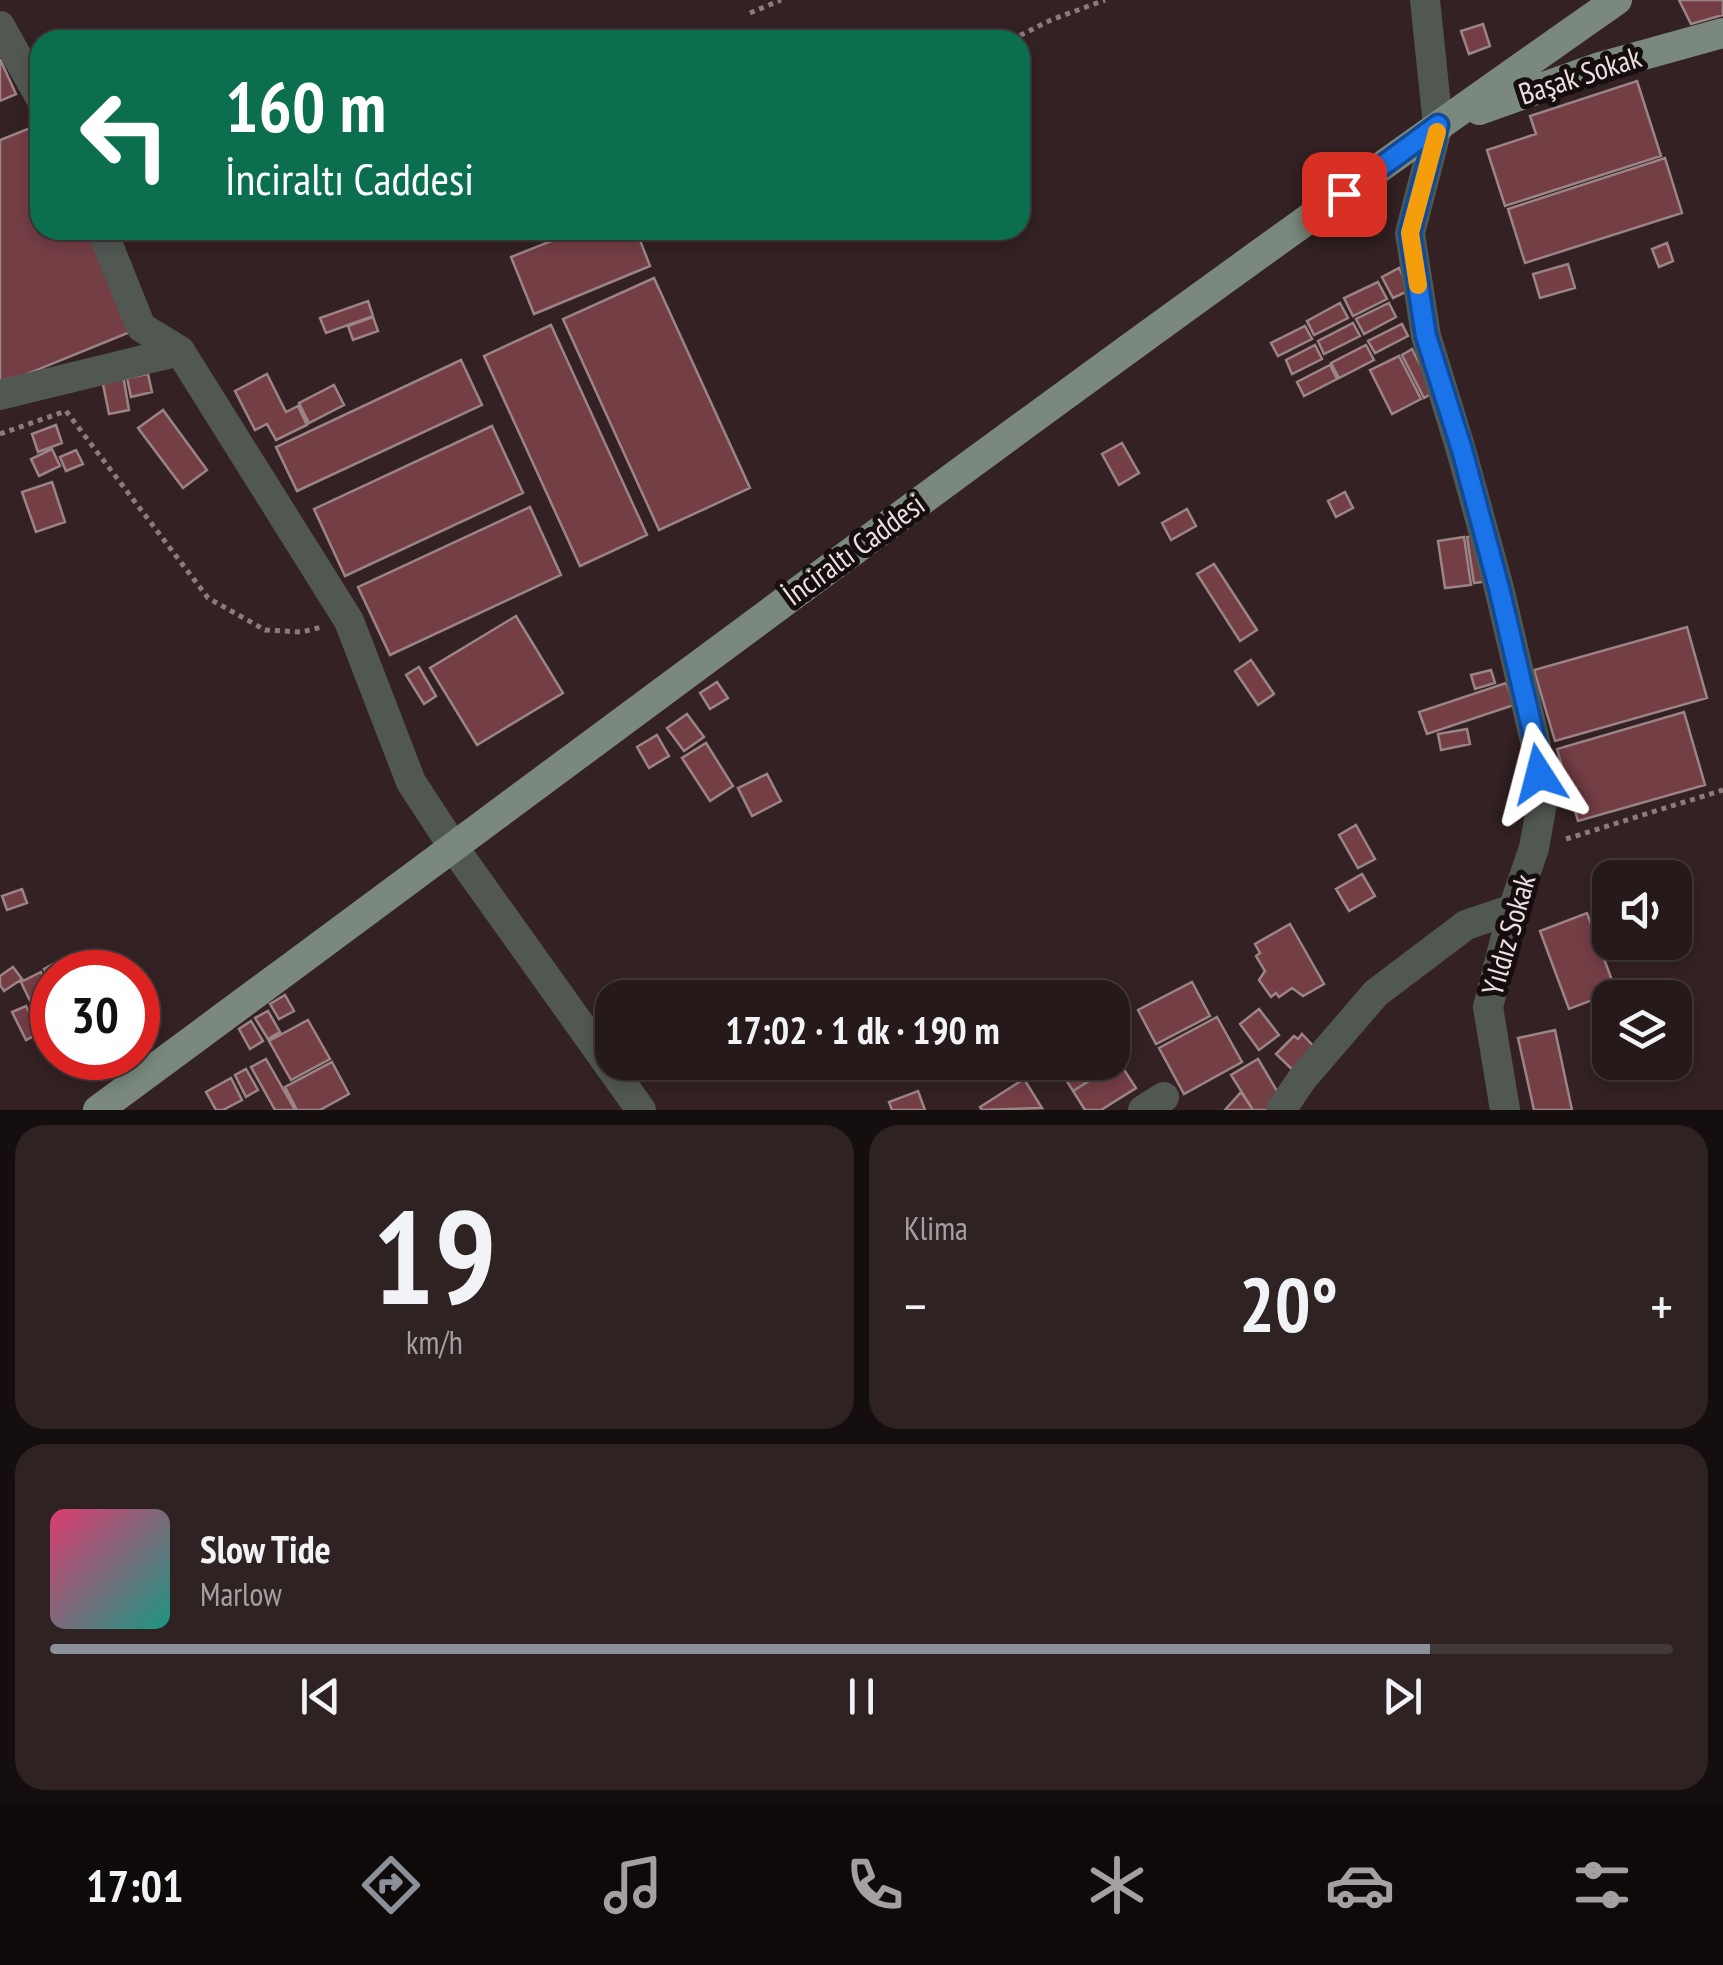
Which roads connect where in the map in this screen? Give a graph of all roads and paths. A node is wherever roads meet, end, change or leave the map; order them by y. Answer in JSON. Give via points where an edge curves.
{"nodes":[{"id":1,"x":781,"y":0,"type":"edge"},
{"id":2,"x":1105,"y":0,"type":"edge"},
{"id":3,"x":1426,"y":0,"type":"edge"},
{"id":4,"x":1617,"y":0,"type":"edge"},
{"id":5,"x":750,"y":13,"type":"dead end"},
{"id":6,"x":0,"y":26,"type":"edge"},
{"id":7,"x":1030,"y":30,"type":"edge"},
{"id":8,"x":1723,"y":33,"type":"edge"},
{"id":9,"x":30,"y":79,"type":"edge"},
{"id":10,"x":1438,"y":125,"type":"junction"},
{"id":11,"x":106,"y":240,"type":"edge"},
{"id":12,"x":180,"y":351,"type":"junction"},
{"id":13,"x":0,"y":394,"type":"edge"},
{"id":14,"x":0,"y":434,"type":"edge"},
{"id":15,"x":349,"y":620,"type":"junction"},
{"id":16,"x":1723,"y":790,"type":"edge"},
{"id":17,"x":454,"y":848,"type":"junction"},
{"id":18,"x":1534,"y":848,"type":"junction"},
{"id":19,"x":1513,"y":909,"type":"junction"},
{"id":20,"x":98,"y":1110,"type":"edge"},
{"id":21,"x":641,"y":1110,"type":"edge"},
{"id":22,"x":1281,"y":1110,"type":"edge"},
{"id":23,"x":1505,"y":1110,"type":"edge"}],
"edges":[{"from":1,"to":5,"type":"path"},
{"from":2,"to":7,"type":"path"},
{"from":3,"to":10,"type":"street","name":"Yıldız Sokak"},
{"from":4,"to":10,"type":"main road","name":"İnciraltı Caddesi"},
{"from":6,"to":9,"type":"street"},
{"from":8,"to":10,"type":"main road","name":"Başak Sokak","via":[[1571,76]]},
{"from":10,"to":17,"type":"main road","name":"İnciraltı Caddesi"},
{"from":10,"to":18,"type":"street","name":"Yıldız Sokak","via":[[1410,233],[1426,336],[1462,450],[1536,745],[1542,802]]},
{"from":11,"to":12,"type":"street","via":[[141,327]]},
{"from":12,"to":13,"type":"street"},
{"from":12,"to":15,"type":"street"},
{"from":14,"to":15,"type":"path","via":[[66,411],[208,598],[265,630],[301,632]]},
{"from":15,"to":17,"type":"street","via":[[411,782]]},
{"from":16,"to":18,"type":"path"},
{"from":17,"to":20,"type":"main road","name":"İnciraltı Caddesi"},
{"from":17,"to":21,"type":"street"},
{"from":18,"to":19,"type":"street","name":"Yıldız Sokak"},
{"from":19,"to":22,"type":"street","via":[[1466,925],[1376,994]]},
{"from":19,"to":23,"type":"street","name":"Yıldız Sokak","via":[[1488,1007]]}]}
